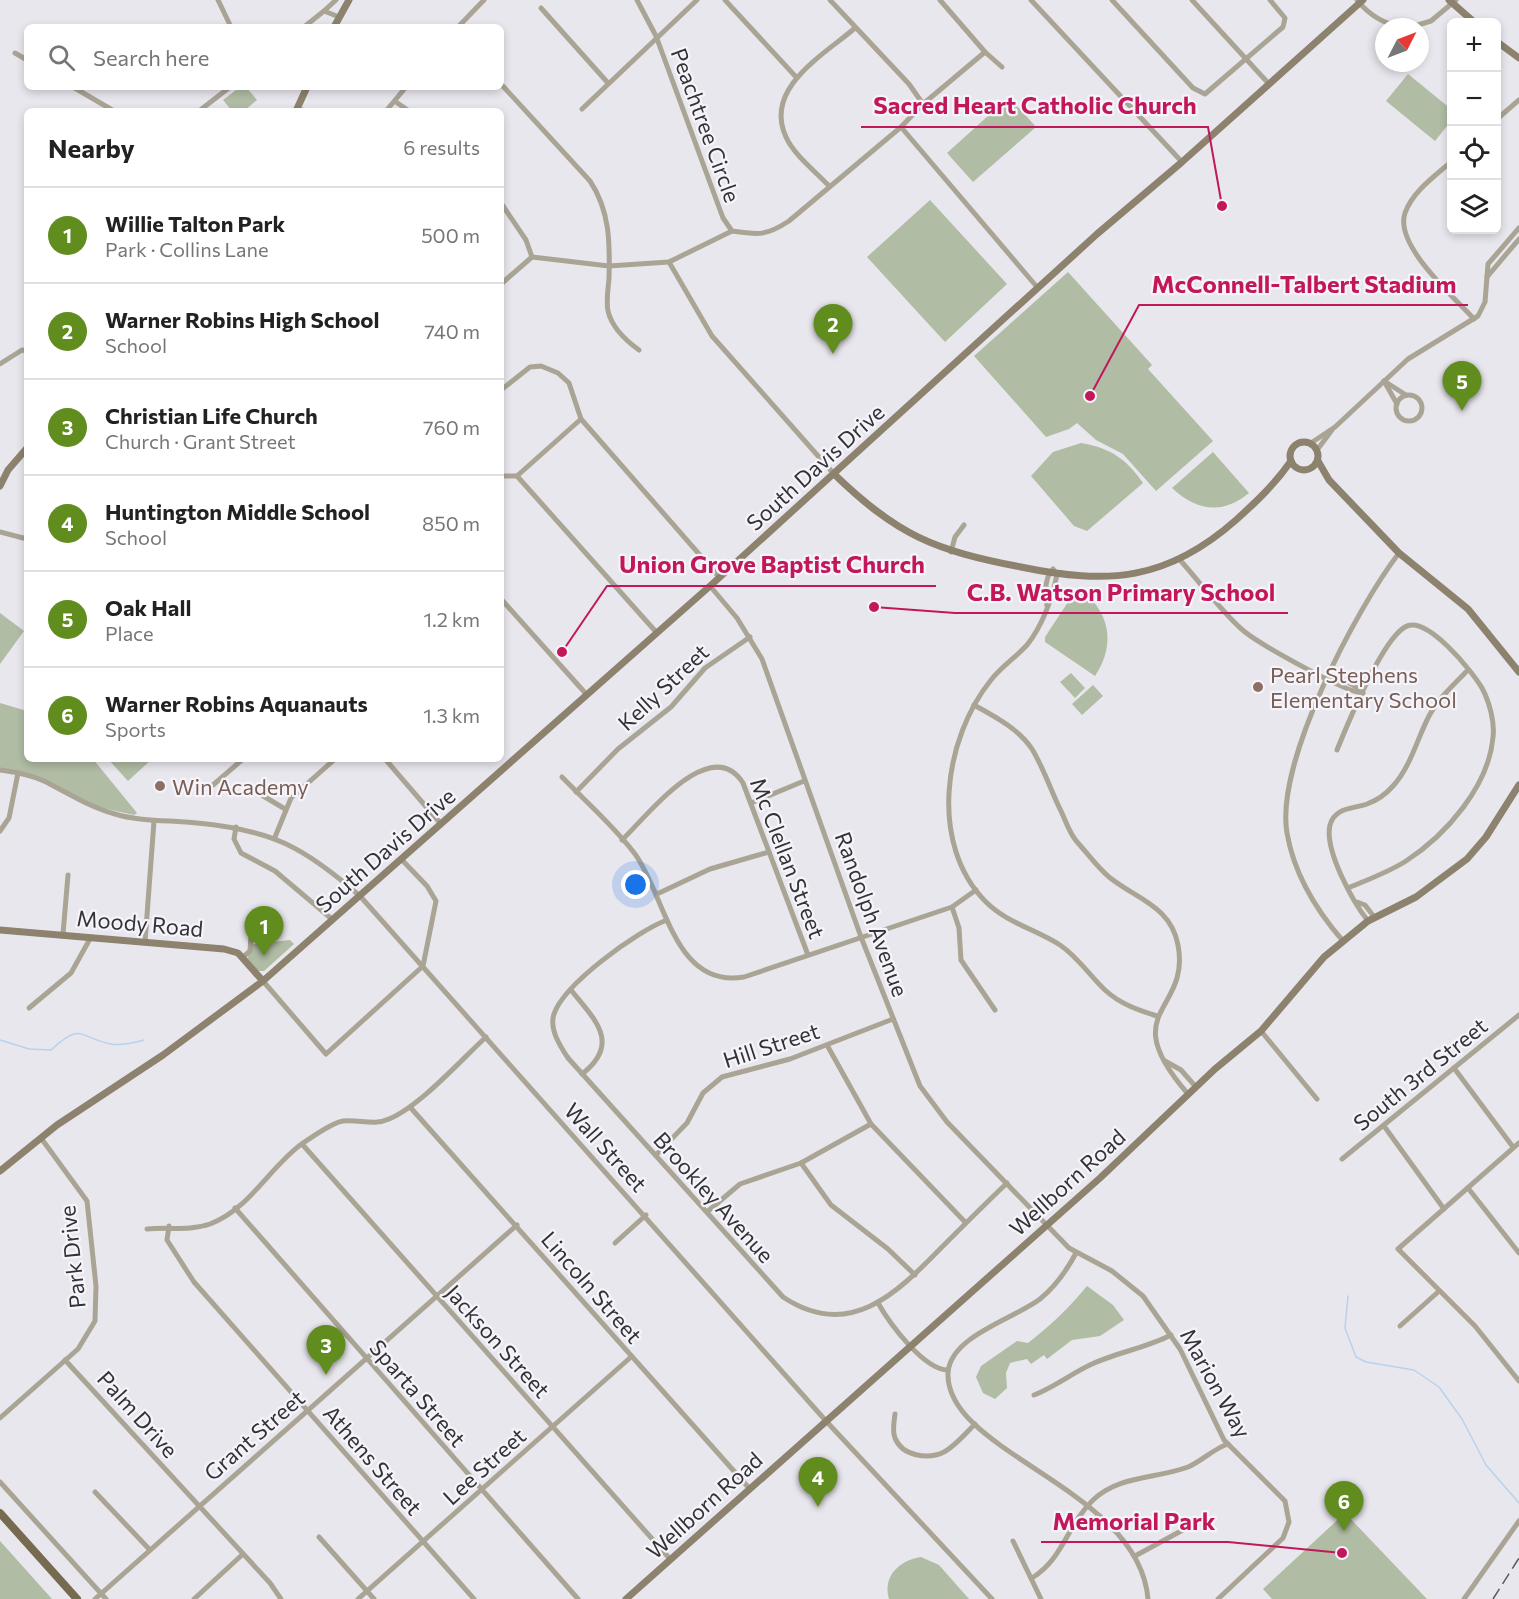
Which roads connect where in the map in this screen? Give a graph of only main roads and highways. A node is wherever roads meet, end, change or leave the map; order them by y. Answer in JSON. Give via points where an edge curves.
{"nodes":[{"id":1,"x":0,"y":1513,"type":"edge"},
{"id":2,"x":77,"y":1599,"type":"edge"}],
"edges":[{"from":1,"to":2,"type":"main road"}]}
